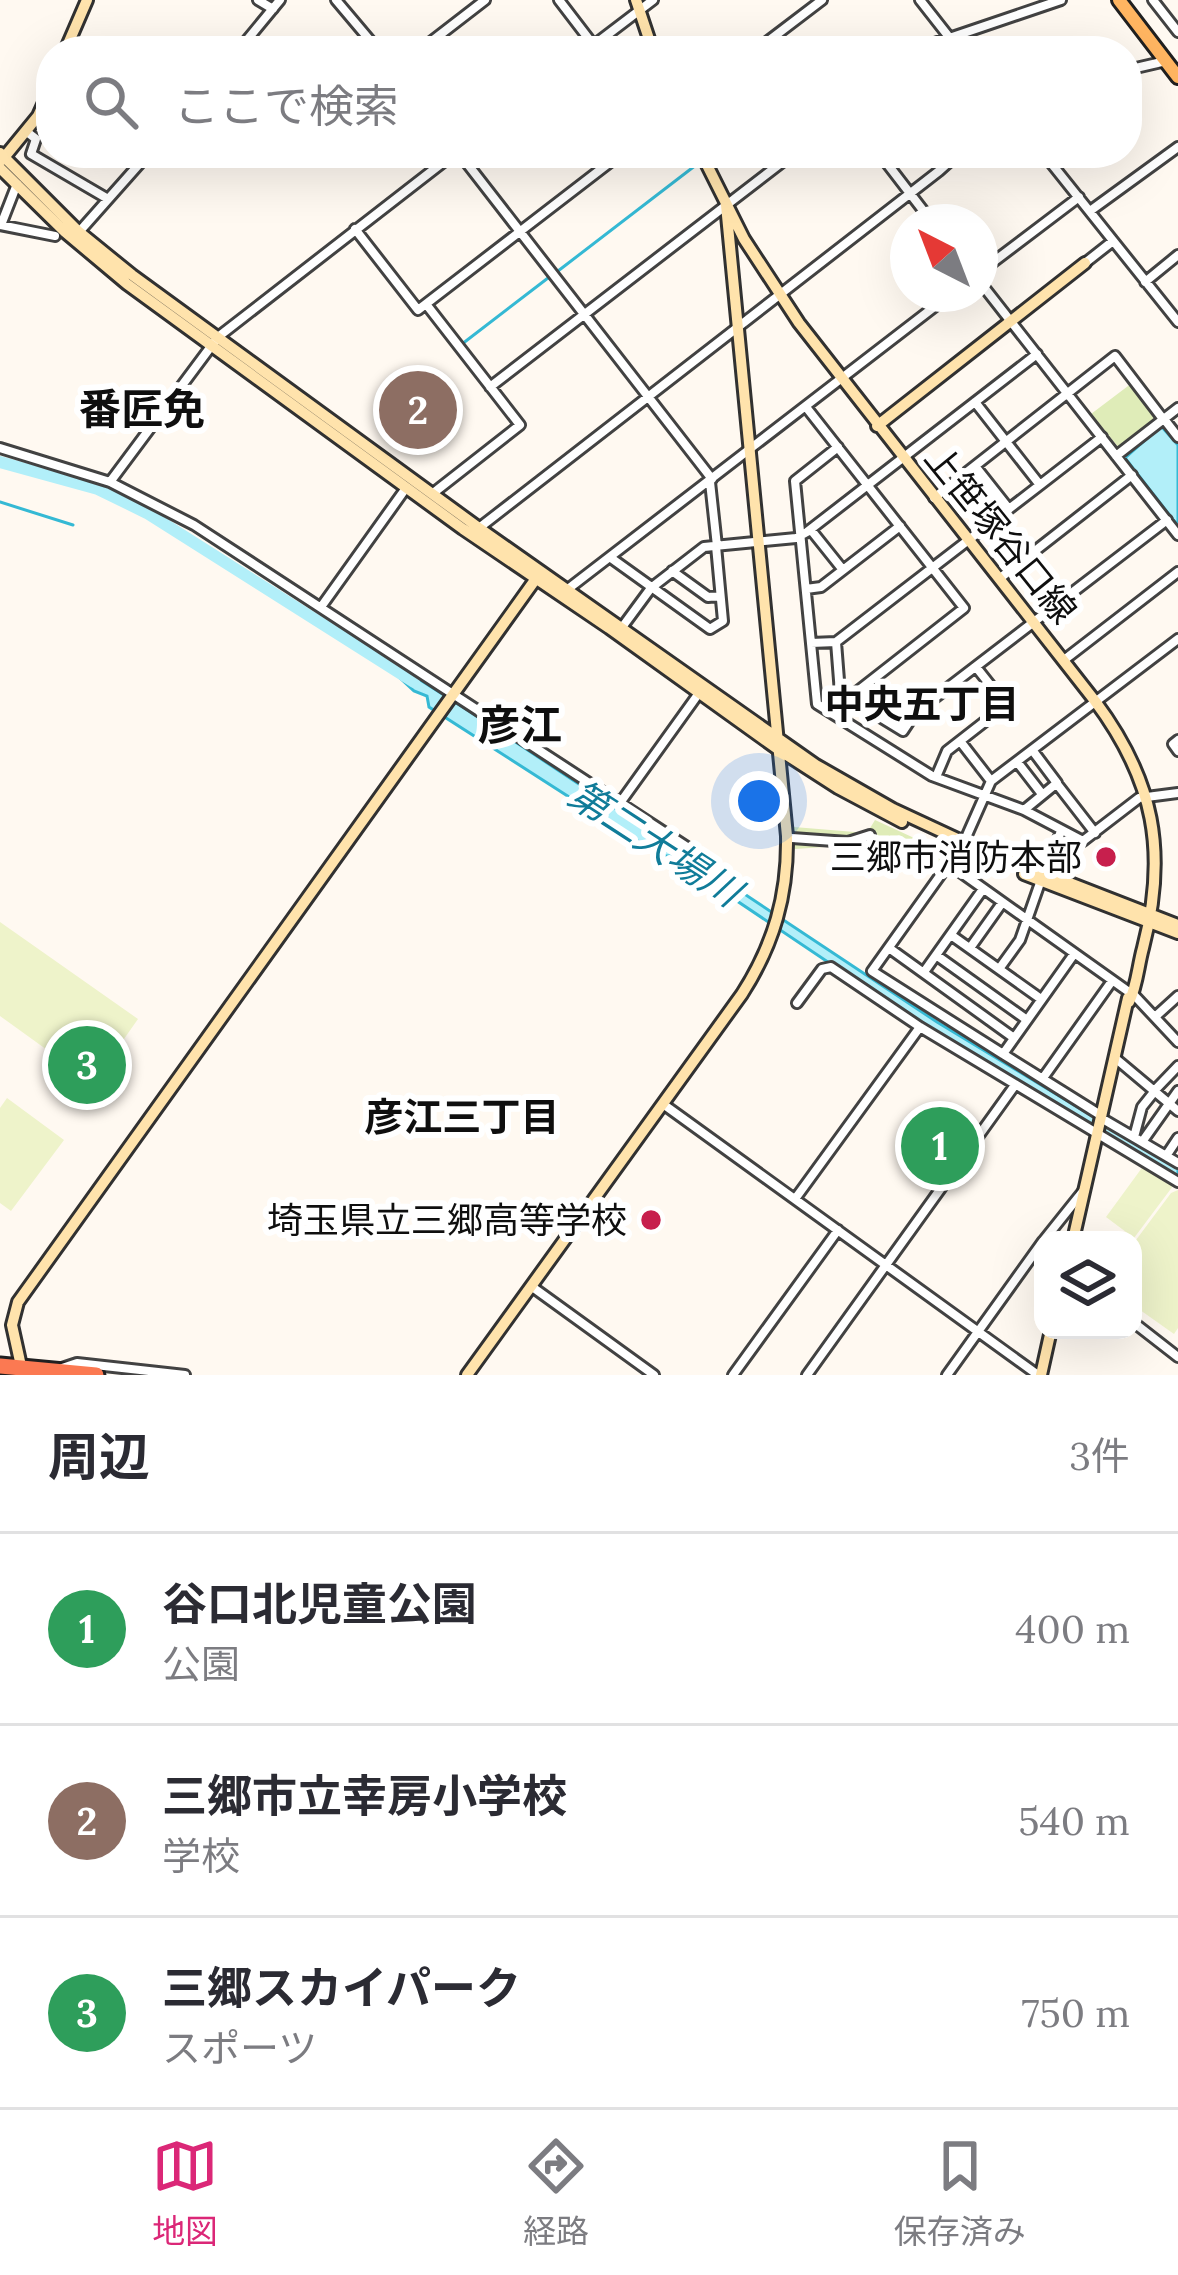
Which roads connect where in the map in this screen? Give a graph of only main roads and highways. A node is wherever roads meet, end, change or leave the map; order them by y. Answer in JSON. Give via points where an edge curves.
{"nodes":[{"id":1,"x":1119,"y":0,"type":"edge"},
{"id":2,"x":1178,"y":77,"type":"edge"},
{"id":3,"x":0,"y":1370,"type":"edge"},
{"id":4,"x":21,"y":1373,"type":"edge"},
{"id":5,"x":96,"y":1375,"type":"edge"}],
"edges":[{"from":1,"to":2,"type":"main road"},
{"from":3,"to":4,"type":"highway"},
{"from":4,"to":5,"type":"highway"}]}
